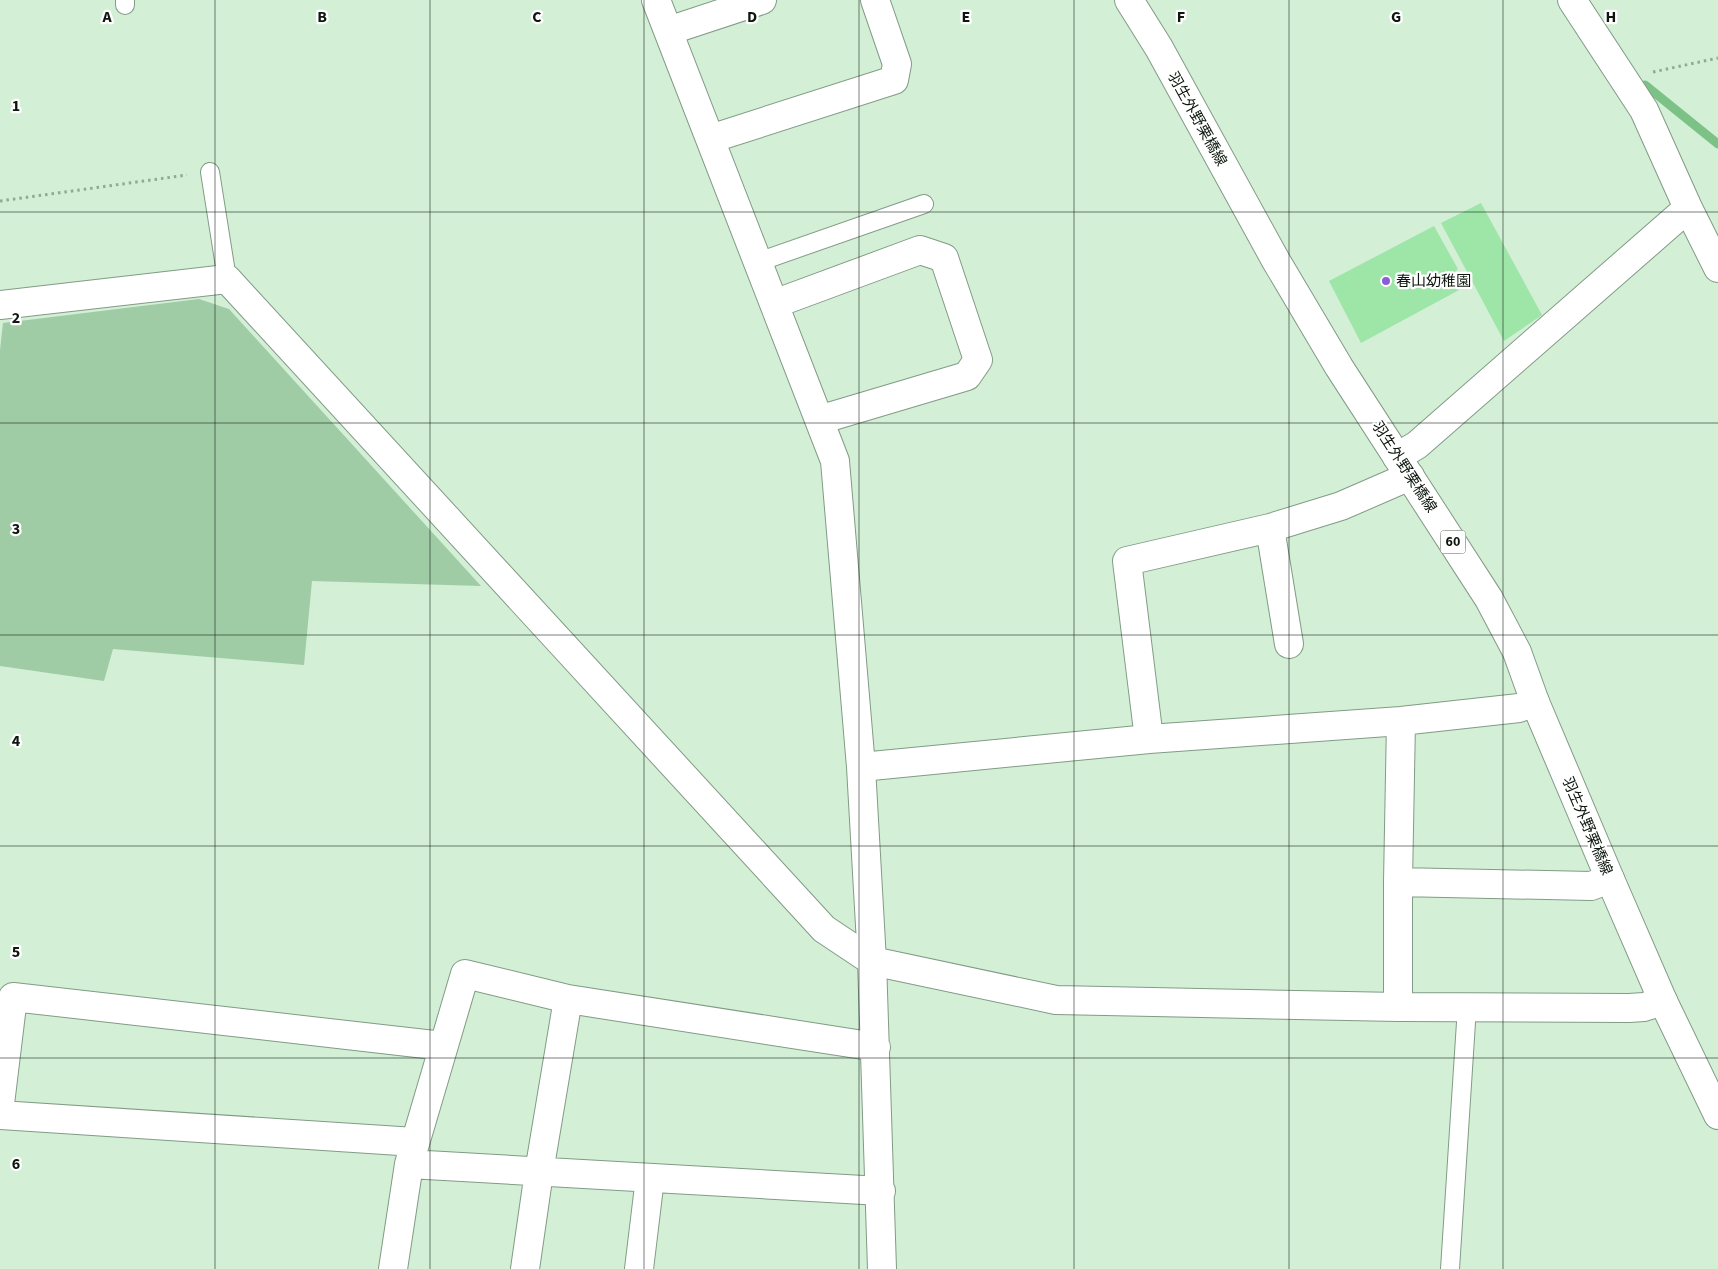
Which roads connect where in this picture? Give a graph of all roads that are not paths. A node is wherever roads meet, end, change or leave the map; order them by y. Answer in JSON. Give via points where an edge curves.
{"nodes":[{"id":1,"x":656,"y":0,"type":"edge"},
{"id":2,"x":762,"y":0,"type":"edge"},
{"id":3,"x":875,"y":0,"type":"edge"},
{"id":4,"x":1129,"y":0,"type":"edge"},
{"id":5,"x":1572,"y":0,"type":"edge"},
{"id":6,"x":668,"y":31,"type":"junction"},
{"id":7,"x":710,"y":139,"type":"junction"},
{"id":8,"x":210,"y":172,"type":"road end"},
{"id":9,"x":924,"y":204,"type":"dead end"},
{"id":10,"x":1688,"y":208,"type":"junction"},
{"id":11,"x":758,"y":262,"type":"junction"},
{"id":12,"x":1718,"y":268,"type":"edge"},
{"id":13,"x":227,"y":279,"type":"junction"},
{"id":14,"x":0,"y":304,"type":"edge"},
{"id":15,"x":774,"y":304,"type":"junction"},
{"id":16,"x":819,"y":420,"type":"junction"},
{"id":17,"x":1404,"y":466,"type":"junction"},
{"id":18,"x":1270,"y":528,"type":"junction"},
{"id":19,"x":1289,"y":644,"type":"dead end"},
{"id":20,"x":1535,"y":702,"type":"junction"},
{"id":21,"x":1401,"y":721,"type":"junction"},
{"id":22,"x":1149,"y":739,"type":"junction"},
{"id":23,"x":861,"y":767,"type":"junction"},
{"id":24,"x":1610,"y":880,"type":"junction"},
{"id":25,"x":1398,"y":882,"type":"junction"},
{"id":26,"x":872,"y":961,"type":"junction"},
{"id":27,"x":568,"y":999,"type":"junction"},
{"id":28,"x":1663,"y":1001,"type":"junction"},
{"id":29,"x":1398,"y":1007,"type":"junction"},
{"id":30,"x":1467,"y":1007,"type":"junction"},
{"id":31,"x":443,"y":1046,"type":"junction"},
{"id":32,"x":876,"y":1046,"type":"junction"},
{"id":33,"x":0,"y":1104,"type":"edge"},
{"id":34,"x":0,"y":1115,"type":"edge"},
{"id":35,"x":1718,"y":1115,"type":"edge"},
{"id":36,"x":412,"y":1153,"type":"junction"},
{"id":37,"x":539,"y":1172,"type":"junction"},
{"id":38,"x":650,"y":1178,"type":"junction"},
{"id":39,"x":881,"y":1191,"type":"junction"},
{"id":40,"x":393,"y":1269,"type":"edge"},
{"id":41,"x":525,"y":1269,"type":"edge"},
{"id":42,"x":639,"y":1269,"type":"edge"},
{"id":43,"x":882,"y":1269,"type":"edge"},
{"id":44,"x":1450,"y":1269,"type":"edge"}],
"edges":[{"from":1,"to":6,"type":"street"},
{"from":2,"to":6,"type":"street"},
{"from":3,"to":7,"type":"street","via":[[897,64],[894,80]]},
{"from":4,"to":17,"type":"street","name":"羽生外野栗橋線","number":"60","via":[[1338,367]]},
{"from":5,"to":10,"type":"street","via":[[1644,110]]},
{"from":6,"to":7,"type":"street"},
{"from":7,"to":11,"type":"street"},
{"from":8,"to":13,"type":"lane"},
{"from":9,"to":11,"type":"lane"},
{"from":10,"to":12,"type":"street"},
{"from":10,"to":17,"type":"street","via":[[1418,445]]},
{"from":11,"to":15,"type":"street"},
{"from":13,"to":14,"type":"street"},
{"from":13,"to":26,"type":"street","via":[[824,929]]},
{"from":15,"to":16,"type":"street"},
{"from":15,"to":16,"type":"street","via":[[920,250],[944,258],[978,360],[967,376]]},
{"from":16,"to":23,"type":"street","via":[[835,461]]},
{"from":17,"to":18,"type":"street","via":[[1342,506]]},
{"from":17,"to":20,"type":"street","name":"羽生外野栗橋線","number":"60","via":[[1489,599],[1517,652]]},
{"from":18,"to":19,"type":"street"},
{"from":18,"to":22,"type":"street","via":[[1127,561]]},
{"from":20,"to":21,"type":"street","via":[[1519,708]]},
{"from":20,"to":24,"type":"street","name":"羽生外野栗橋線","number":"60"},
{"from":21,"to":22,"type":"street"},
{"from":21,"to":25,"type":"street"},
{"from":22,"to":23,"type":"street"},
{"from":23,"to":26,"type":"street"},
{"from":24,"to":25,"type":"street","via":[[1591,886]]},
{"from":24,"to":28,"type":"street","name":"羽生外野栗橋線","number":"60"},
{"from":25,"to":29,"type":"street"},
{"from":26,"to":29,"type":"street","via":[[1056,1000]]},
{"from":26,"to":32,"type":"street"},
{"from":27,"to":31,"type":"street","via":[[464,974]]},
{"from":27,"to":32,"type":"street"},
{"from":27,"to":37,"type":"street"},
{"from":28,"to":30,"type":"street","via":[[1629,1008]]},
{"from":28,"to":35,"type":"street","name":"羽生外野栗橋線","number":"60"},
{"from":29,"to":30,"type":"street"},
{"from":30,"to":44,"type":"lane"},
{"from":31,"to":33,"type":"street","via":[[13,997]]},
{"from":31,"to":36,"type":"street"},
{"from":32,"to":39,"type":"street"},
{"from":34,"to":36,"type":"street"},
{"from":36,"to":37,"type":"street"},
{"from":36,"to":40,"type":"street"},
{"from":37,"to":38,"type":"street"},
{"from":37,"to":41,"type":"street"},
{"from":38,"to":39,"type":"street"},
{"from":38,"to":42,"type":"street"},
{"from":39,"to":43,"type":"street"}]}
